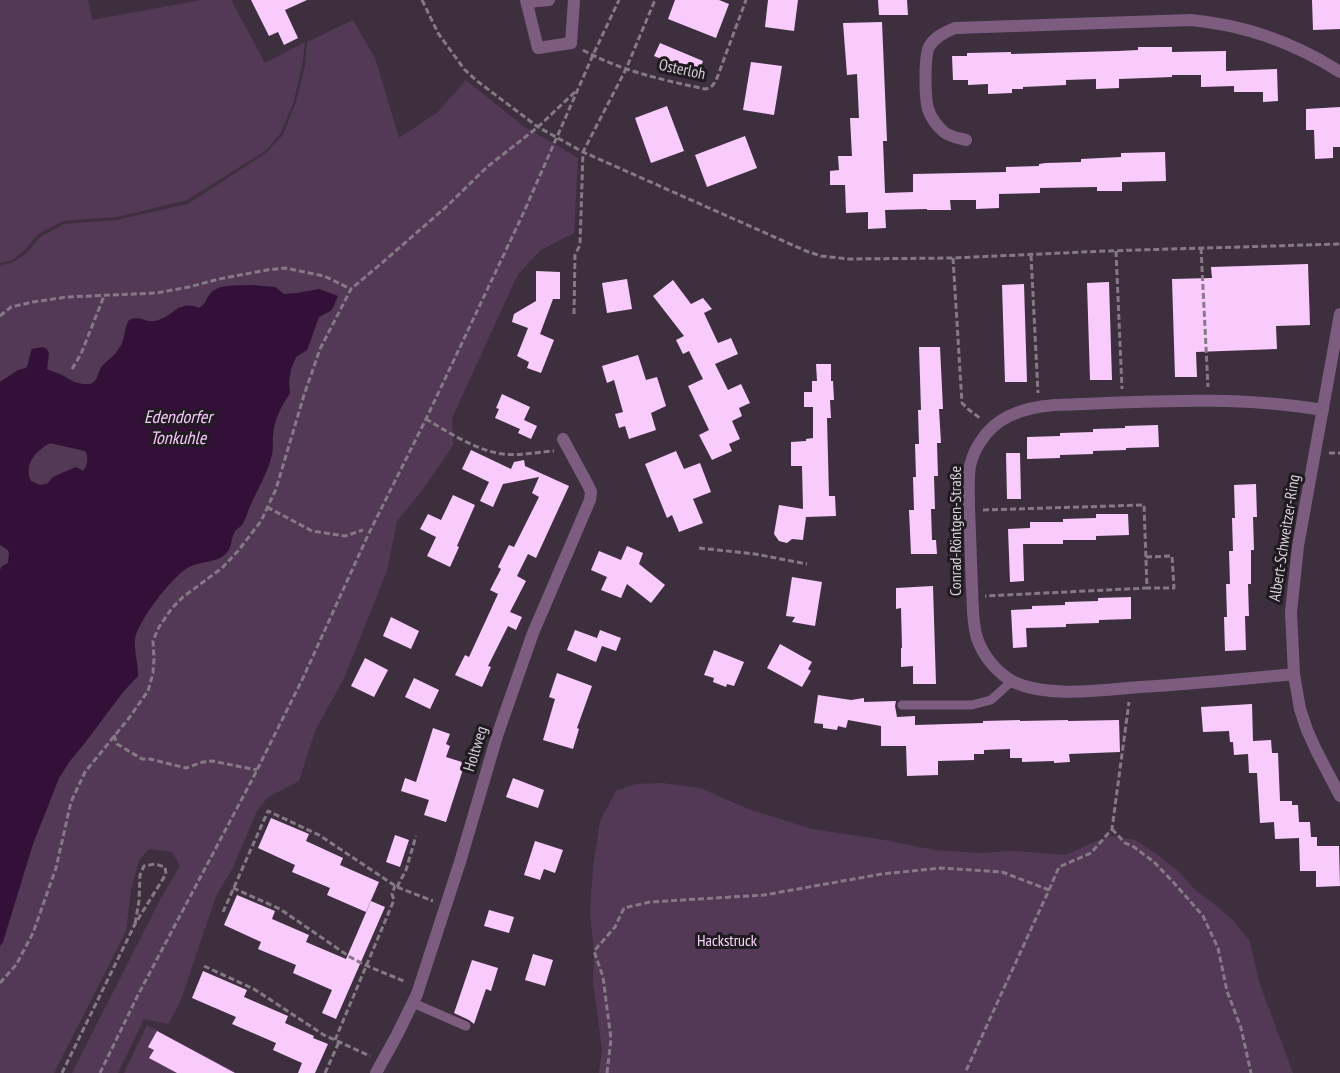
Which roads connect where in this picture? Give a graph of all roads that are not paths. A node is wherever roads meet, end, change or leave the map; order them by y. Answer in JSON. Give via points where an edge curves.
{"nodes":[{"id":1,"x":549,"y":0,"type":"edge"},
{"id":2,"x":574,"y":0,"type":"edge"},
{"id":3,"x":526,"y":1,"type":"edge"},
{"id":4,"x":1340,"y":72,"type":"edge"},
{"id":5,"x":966,"y":140,"type":"dead end"},
{"id":6,"x":1340,"y":314,"type":"edge"},
{"id":7,"x":1323,"y":410,"type":"junction"},
{"id":8,"x":566,"y":444,"type":"road end"},
{"id":9,"x":1294,"y":674,"type":"junction"},
{"id":10,"x":1012,"y":681,"type":"junction"},
{"id":11,"x":902,"y":705,"type":"dead end"},
{"id":12,"x":1340,"y":796,"type":"edge"},
{"id":13,"x":412,"y":1003,"type":"junction"},
{"id":14,"x":466,"y":1026,"type":"dead end"},
{"id":15,"x":376,"y":1073,"type":"edge"}],
"edges":[{"from":1,"to":3,"type":"street"},
{"from":2,"to":3,"type":"street","via":[[571,43],[538,48]]},
{"from":4,"to":5,"type":"street","via":[[1276,39],[1213,22],[955,28],[944,32],[929,47],[927,104],[933,120],[946,134]]},
{"from":6,"to":7,"type":"street","name":"Albert-Schweitzer-Ring"},
{"from":7,"to":9,"type":"street","name":"Albert-Schweitzer-Ring","via":[[1297,556],[1291,612]]},
{"from":7,"to":10,"type":"street","name":"Conrad-Röntgen-Straße","via":[[1209,401],[1038,406],[1008,416],[992,428],[979,444],[970,471],[975,631],[982,650]]},
{"from":8,"to":13,"type":"street","name":"Holtweg","via":[[589,487],[590,500],[520,669]]},
{"from":9,"to":10,"type":"street","name":"Conrad-Röntgen-Straße","via":[[1101,690],[1051,691]]},
{"from":9,"to":12,"type":"street","name":"Albert-Schweitzer-Ring","via":[[1307,730]]},
{"from":10,"to":11,"type":"lane","via":[[991,700],[972,705]]},
{"from":13,"to":14,"type":"lane"},
{"from":13,"to":15,"type":"street","name":"Holtweg"}]}
